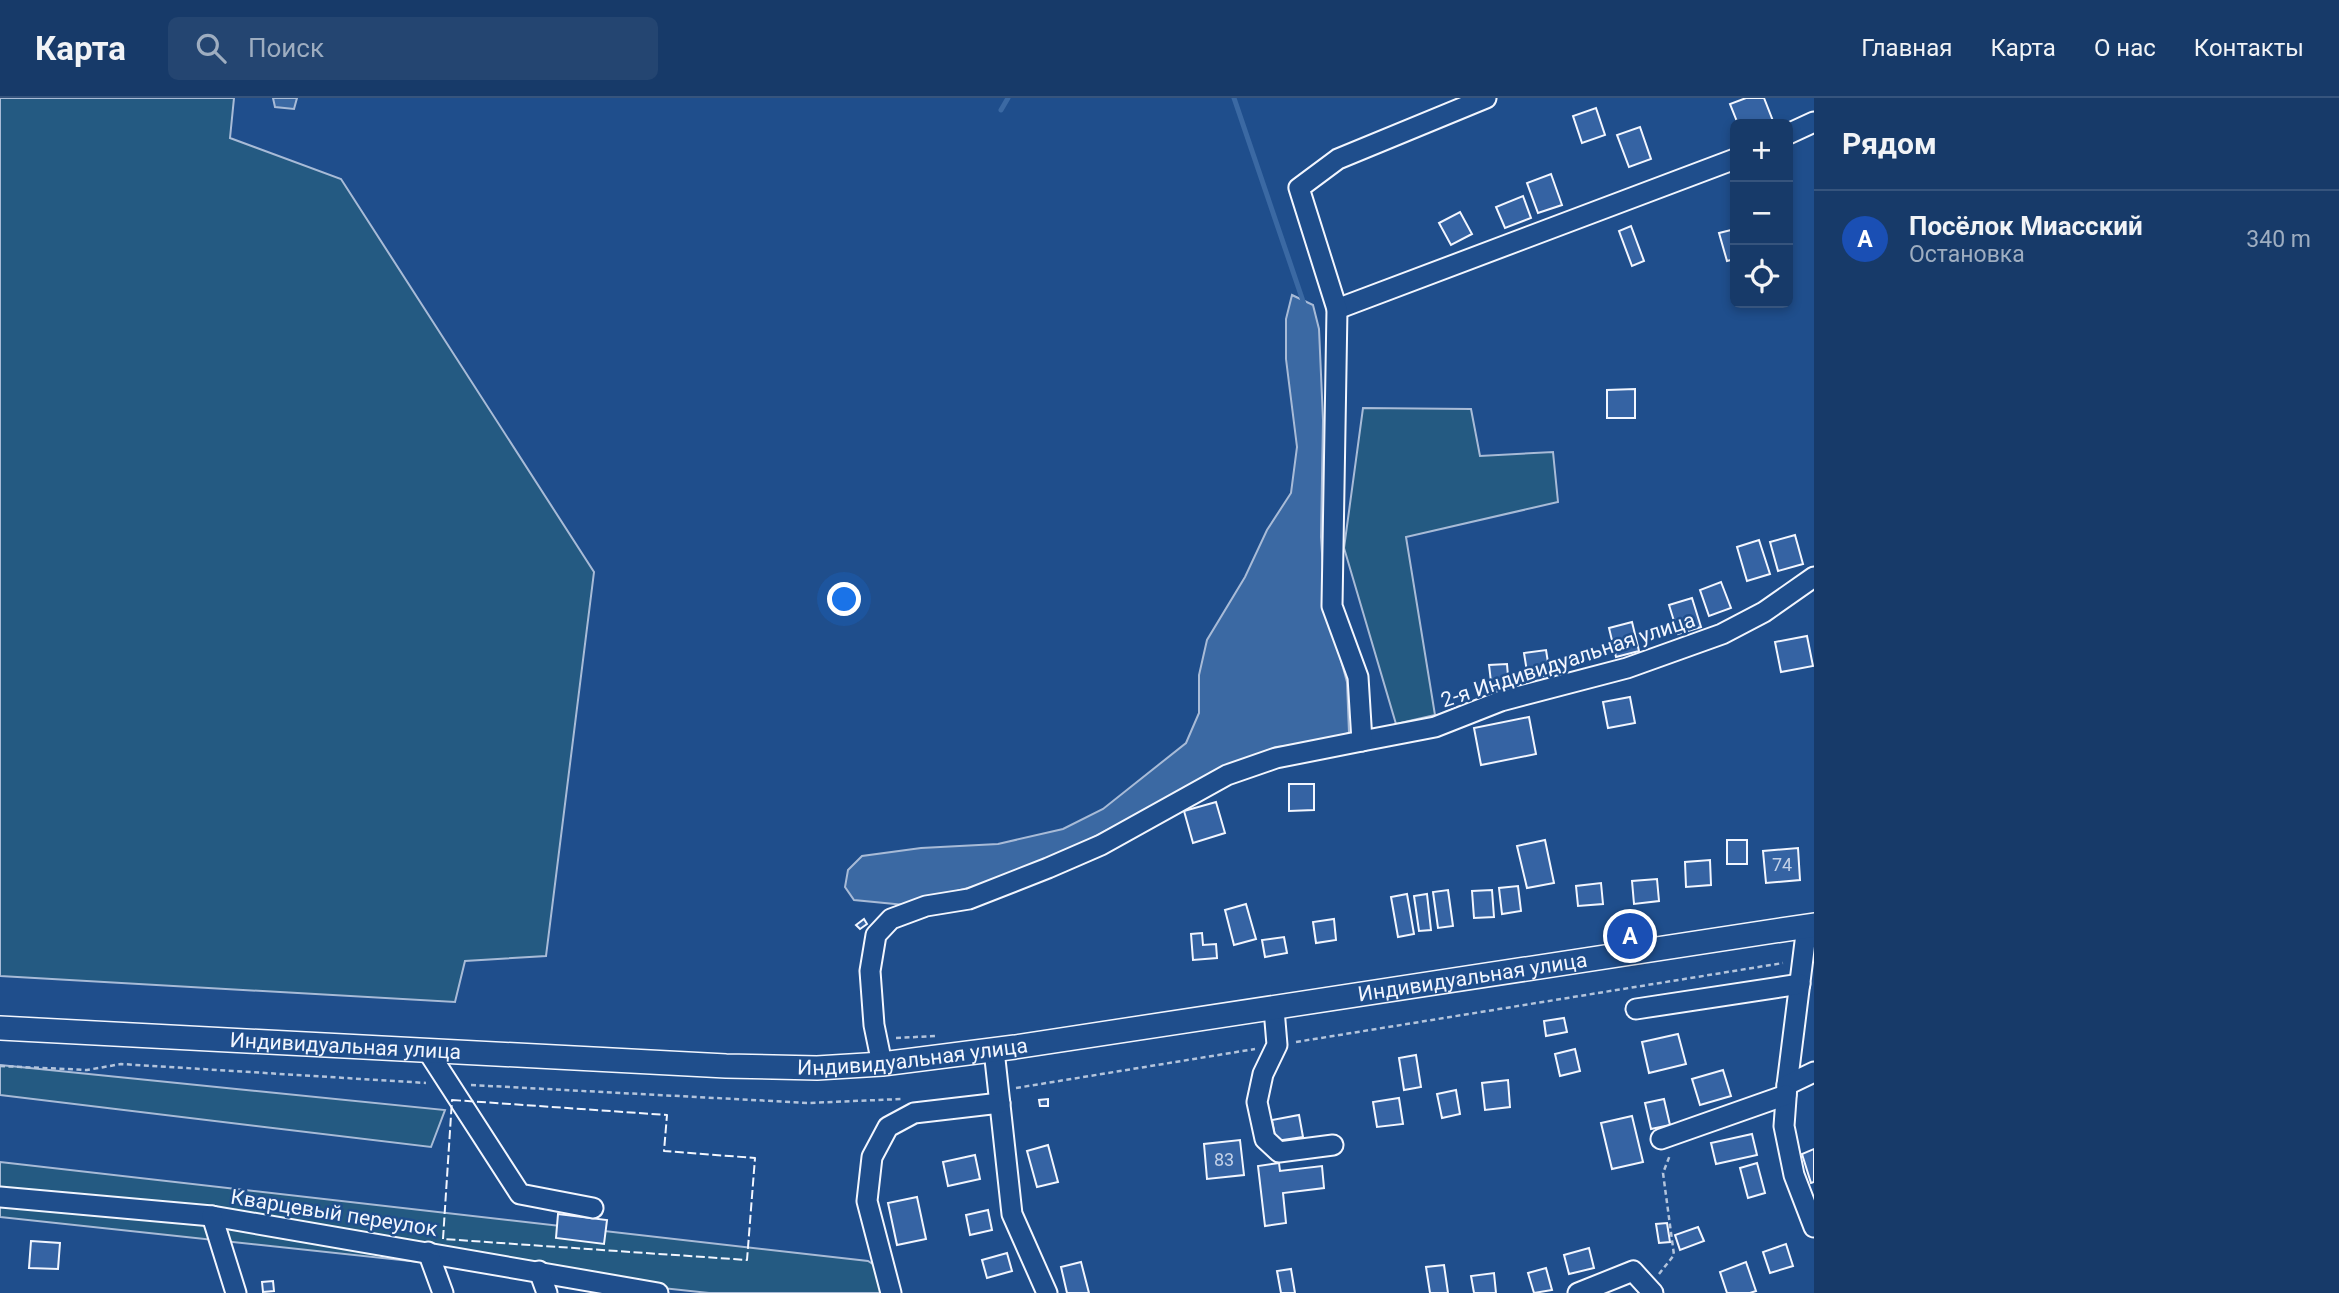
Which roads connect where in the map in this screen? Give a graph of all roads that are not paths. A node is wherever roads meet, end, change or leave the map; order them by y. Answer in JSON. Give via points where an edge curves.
{"nodes":[{"id":1,"x":1486,"y":98,"type":"edge"},
{"id":2,"x":1814,"y":122,"type":"edge"},
{"id":3,"x":1793,"y":132,"type":"edge"},
{"id":4,"x":1730,"y":162,"type":"edge"},
{"id":5,"x":1336,"y":309,"type":"junction"},
{"id":6,"x":1814,"y":576,"type":"edge"},
{"id":7,"x":1362,"y":741,"type":"junction"},
{"id":8,"x":1810,"y":926,"type":"edge"},
{"id":9,"x":1800,"y":984,"type":"junction"},
{"id":10,"x":1274,"y":1009,"type":"junction"},
{"id":11,"x":1636,"y":1009,"type":"dead end"},
{"id":12,"x":0,"y":1028,"type":"edge"},
{"id":13,"x":993,"y":1050,"type":"junction"},
{"id":14,"x":427,"y":1051,"type":"junction"},
{"id":15,"x":882,"y":1064,"type":"junction"},
{"id":16,"x":1814,"y":1072,"type":"edge"},
{"id":17,"x":1786,"y":1090,"type":"junction"},
{"id":18,"x":999,"y":1097,"type":"junction"},
{"id":19,"x":1670,"y":1136,"type":"road end"},
{"id":20,"x":1333,"y":1144,"type":"dead end"},
{"id":21,"x":0,"y":1197,"type":"edge"},
{"id":22,"x":593,"y":1208,"type":"dead end"},
{"id":23,"x":212,"y":1216,"type":"junction"},
{"id":24,"x":1814,"y":1227,"type":"edge"},
{"id":25,"x":428,"y":1252,"type":"junction"},
{"id":26,"x":539,"y":1271,"type":"junction"},
{"id":27,"x":1651,"y":1291,"type":"edge"},
{"id":28,"x":236,"y":1293,"type":"edge"},
{"id":29,"x":443,"y":1293,"type":"edge"},
{"id":30,"x":547,"y":1293,"type":"edge"},
{"id":31,"x":658,"y":1293,"type":"edge"},
{"id":32,"x":891,"y":1293,"type":"edge"},
{"id":33,"x":1047,"y":1293,"type":"edge"},
{"id":34,"x":1578,"y":1293,"type":"edge"}],
"edges":[{"from":1,"to":5,"type":"street","via":[[1338,159],[1299,188]]},
{"from":2,"to":3,"type":"street"},
{"from":4,"to":5,"type":"street"},
{"from":5,"to":7,"type":"street","via":[[1332,606],[1358,677]]},
{"from":6,"to":7,"type":"street","name":"2-я Индивидуальная улица","via":[[1764,612],[1722,634],[1628,668],[1501,701],[1435,727]]},
{"from":7,"to":15,"type":"street","name":"2-я Индивидуальная улица","via":[[1276,758],[1227,775],[1101,845],[1048,868],[969,899],[926,906],[891,919],[876,935],[870,971]]},
{"from":8,"to":9,"type":"street"},
{"from":8,"to":10,"type":"main road","name":"Индивидуальная улица"},
{"from":9,"to":11,"type":"street"},
{"from":9,"to":17,"type":"street"},
{"from":10,"to":13,"type":"main road","name":"Индивидуальная улица"},
{"from":10,"to":20,"type":"street","via":[[1278,1045],[1263,1074],[1257,1102],[1265,1139],[1279,1152]]},
{"from":12,"to":14,"type":"main road","name":"Индивидуальная улица"},
{"from":13,"to":15,"type":"main road","name":"Индивидуальная улица"},
{"from":13,"to":18,"type":"street"},
{"from":14,"to":15,"type":"main road","name":"Индивидуальная улица","via":[[726,1066]]},
{"from":14,"to":22,"type":"street","via":[[520,1194]]},
{"from":16,"to":17,"type":"street"},
{"from":17,"to":19,"type":"street"},
{"from":17,"to":24,"type":"street","via":[[1788,1149]]},
{"from":18,"to":32,"type":"street","via":[[914,1113],[888,1127],[872,1157],[867,1201]]},
{"from":18,"to":33,"type":"street","via":[[1012,1214]]},
{"from":21,"to":23,"type":"street","name":"Кварцевый переулок"},
{"from":23,"to":25,"type":"street","name":"Кварцевый переулок"},
{"from":23,"to":28,"type":"street"},
{"from":25,"to":26,"type":"street","name":"Кварцевый переулок"},
{"from":25,"to":29,"type":"street"},
{"from":26,"to":30,"type":"street"},
{"from":26,"to":31,"type":"street","name":"Кварцевый переулок"},
{"from":27,"to":34,"type":"street","via":[[1633,1271]]}]}
